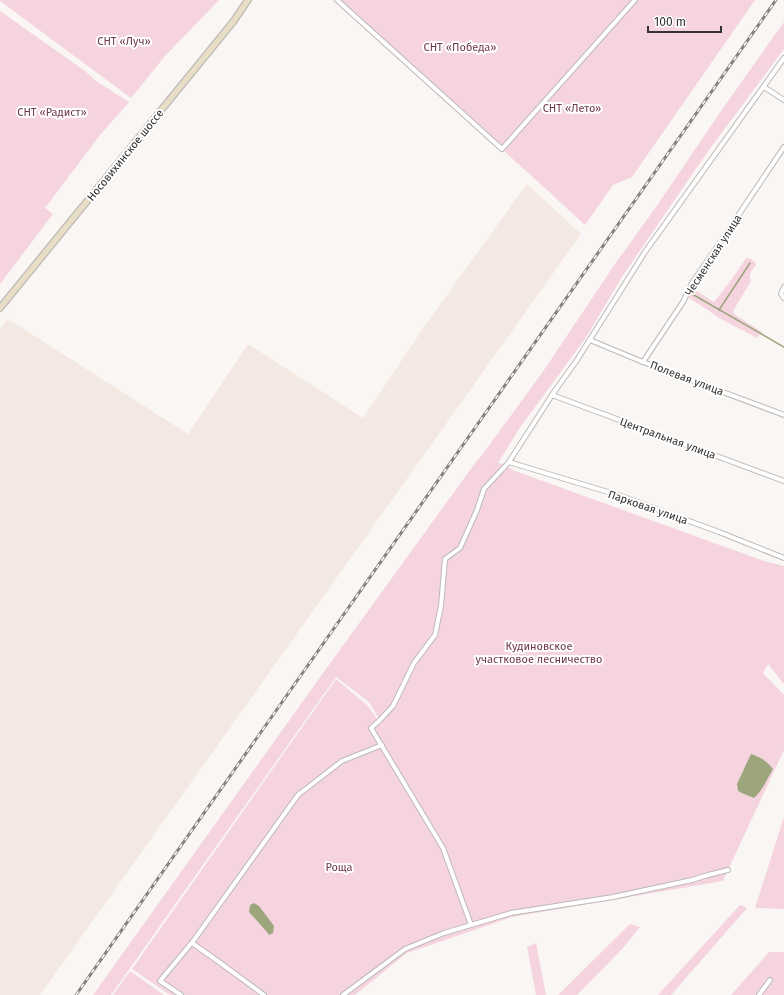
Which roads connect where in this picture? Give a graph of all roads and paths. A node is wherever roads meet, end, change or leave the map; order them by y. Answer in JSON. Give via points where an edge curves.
{"nodes":[{"id":1,"x":248,"y":0,"type":"edge"},
{"id":2,"x":336,"y":0,"type":"edge"},
{"id":3,"x":635,"y":0,"type":"edge"},
{"id":4,"x":784,"y":58,"type":"edge"},
{"id":5,"x":764,"y":87,"type":"junction"},
{"id":6,"x":784,"y":100,"type":"edge"},
{"id":7,"x":784,"y":147,"type":"edge"},
{"id":8,"x":784,"y":287,"type":"edge"},
{"id":9,"x":784,"y":298,"type":"edge"},
{"id":10,"x":0,"y":308,"type":"edge"},
{"id":11,"x":590,"y":340,"type":"junction"},
{"id":12,"x":643,"y":362,"type":"junction"},
{"id":13,"x":552,"y":395,"type":"junction"},
{"id":14,"x":784,"y":415,"type":"edge"},
{"id":15,"x":509,"y":462,"type":"junction"},
{"id":16,"x":784,"y":481,"type":"edge"},
{"id":17,"x":784,"y":558,"type":"edge"},
{"id":18,"x":382,"y":745,"type":"junction"},
{"id":19,"x":728,"y":870,"type":"dead end"},
{"id":20,"x":471,"y":925,"type":"junction"},
{"id":21,"x":192,"y":943,"type":"junction"},
{"id":22,"x":770,"y":980,"type":"dead end"},
{"id":23,"x":182,"y":995,"type":"edge"},
{"id":24,"x":264,"y":995,"type":"edge"},
{"id":25,"x":343,"y":995,"type":"edge"},
{"id":26,"x":759,"y":995,"type":"edge"}],
"edges":[{"from":1,"to":10,"type":"main road","name":"Носовихинское шоссе","via":[[233,22]]},
{"from":2,"to":3,"type":"street","via":[[502,149]]},
{"from":4,"to":5,"type":"street"},
{"from":5,"to":6,"type":"street"},
{"from":5,"to":11,"type":"street","via":[[646,252]]},
{"from":7,"to":12,"type":"street","name":"Чесменская улица","via":[[692,283],[683,302]]},
{"from":8,"to":9,"type":"street","via":[[781,294]]},
{"from":11,"to":12,"type":"street","name":"Полевая улица"},
{"from":11,"to":13,"type":"street"},
{"from":12,"to":14,"type":"street","name":"Полевая улица"},
{"from":13,"to":15,"type":"street"},
{"from":13,"to":16,"type":"street","name":"Центральная улица"},
{"from":15,"to":17,"type":"street","name":"Парковая улица","via":[[621,496]]},
{"from":15,"to":18,"type":"street","via":[[484,489],[460,548],[445,559],[441,606],[435,635],[414,663],[393,706],[371,728]]},
{"from":18,"to":20,"type":"street","via":[[443,848]]},
{"from":18,"to":21,"type":"street","via":[[342,761],[298,795]]},
{"from":19,"to":20,"type":"street","via":[[613,896],[511,913]]},
{"from":20,"to":25,"type":"street","via":[[405,949]]},
{"from":21,"to":23,"type":"street","via":[[160,981]]},
{"from":21,"to":24,"type":"street"},
{"from":22,"to":26,"type":"street"}]}
